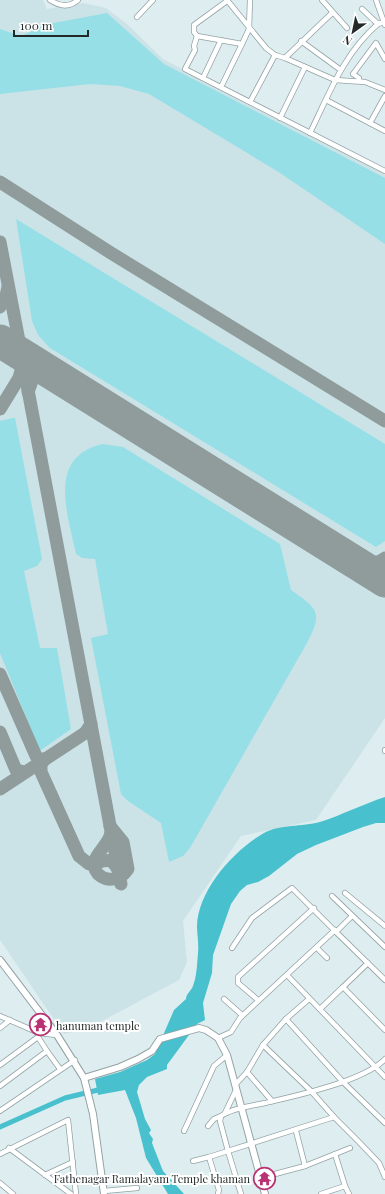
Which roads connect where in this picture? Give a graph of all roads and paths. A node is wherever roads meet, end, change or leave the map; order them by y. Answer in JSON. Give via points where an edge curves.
{"nodes":[{"id":1,"x":50,"y":0,"type":"edge"},
{"id":2,"x":78,"y":0,"type":"edge"},
{"id":3,"x":153,"y":0,"type":"edge"},
{"id":4,"x":227,"y":0,"type":"edge"},
{"id":5,"x":250,"y":0,"type":"edge"},
{"id":6,"x":322,"y":0,"type":"edge"},
{"id":7,"x":376,"y":0,"type":"edge"},
{"id":8,"x":362,"y":8,"type":"dead end"},
{"id":9,"x":332,"y":13,"type":"junction"},
{"id":10,"x":137,"y":17,"type":"dead end"},
{"id":11,"x":378,"y":24,"type":"junction"},
{"id":12,"x":384,"y":24,"type":"edge"},
{"id":13,"x":347,"y":28,"type":"dead end"},
{"id":14,"x":249,"y":29,"type":"junction"},
{"id":15,"x":198,"y":36,"type":"junction"},
{"id":16,"x":221,"y":40,"type":"junction"},
{"id":17,"x":301,"y":41,"type":"junction"},
{"id":18,"x":242,"y":44,"type":"junction"},
{"id":19,"x":276,"y":55,"type":"junction"},
{"id":20,"x":284,"y":58,"type":"junction"},
{"id":21,"x":385,"y":59,"type":"edge"},
{"id":22,"x":305,"y":67,"type":"junction"},
{"id":23,"x":338,"y":68,"type":"dead end"},
{"id":24,"x":203,"y":78,"type":"junction"},
{"id":25,"x":335,"y":80,"type":"junction"},
{"id":26,"x":359,"y":82,"type":"junction"},
{"id":27,"x":221,"y":87,"type":"junction"},
{"id":28,"x":385,"y":90,"type":"edge"},
{"id":29,"x":385,"y":96,"type":"edge"},
{"id":30,"x":326,"y":100,"type":"junction"},
{"id":31,"x":250,"y":102,"type":"junction"},
{"id":32,"x":280,"y":118,"type":"junction"},
{"id":33,"x":370,"y":123,"type":"junction"},
{"id":34,"x":385,"y":131,"type":"edge"},
{"id":35,"x":310,"y":133,"type":"junction"},
{"id":36,"x":385,"y":171,"type":"edge"},
{"id":37,"x":345,"y":893,"type":"dead end"},
{"id":38,"x":332,"y":896,"type":"dead end"},
{"id":39,"x":314,"y":908,"type":"junction"},
{"id":40,"x":352,"y":916,"type":"junction"},
{"id":41,"x":385,"y":926,"type":"edge"},
{"id":42,"x":336,"y":931,"type":"junction"},
{"id":43,"x":385,"y":947,"type":"edge"},
{"id":44,"x":232,"y":948,"type":"dead end"},
{"id":45,"x":317,"y":948,"type":"junction"},
{"id":46,"x":327,"y":958,"type":"dead end"},
{"id":47,"x":0,"y":960,"type":"edge"},
{"id":48,"x":368,"y":963,"type":"junction"},
{"id":49,"x":287,"y":975,"type":"junction"},
{"id":50,"x":385,"y":980,"type":"edge"},
{"id":51,"x":343,"y":987,"type":"junction"},
{"id":52,"x":224,"y":999,"type":"dead end"},
{"id":53,"x":309,"y":999,"type":"junction"},
{"id":54,"x":258,"y":1000,"type":"junction"},
{"id":55,"x":320,"y":1009,"type":"junction"},
{"id":56,"x":242,"y":1015,"type":"junction"},
{"id":57,"x":0,"y":1016,"type":"edge"},
{"id":58,"x":286,"y":1019,"type":"junction"},
{"id":59,"x":10,"y":1020,"type":"junction"},
{"id":60,"x":0,"y":1028,"type":"edge"},
{"id":61,"x":385,"y":1030,"type":"edge"},
{"id":62,"x":39,"y":1035,"type":"junction"},
{"id":63,"x":57,"y":1035,"type":"junction"},
{"id":64,"x":218,"y":1038,"type":"junction"},
{"id":65,"x":263,"y":1045,"type":"junction"},
{"id":66,"x":46,"y":1051,"type":"junction"},
{"id":67,"x":227,"y":1055,"type":"junction"},
{"id":68,"x":385,"y":1059,"type":"edge"},
{"id":69,"x":74,"y":1060,"type":"junction"},
{"id":70,"x":0,"y":1065,"type":"edge"},
{"id":71,"x":376,"y":1068,"type":"junction"},
{"id":72,"x":60,"y":1069,"type":"junction"},
{"id":73,"x":247,"y":1072,"type":"junction"},
{"id":74,"x":385,"y":1077,"type":"edge"},
{"id":75,"x":85,"y":1080,"type":"junction"},
{"id":76,"x":343,"y":1082,"type":"junction"},
{"id":77,"x":0,"y":1086,"type":"edge"},
{"id":78,"x":236,"y":1087,"type":"junction"},
{"id":79,"x":311,"y":1091,"type":"junction"},
{"id":80,"x":272,"y":1101,"type":"junction"},
{"id":81,"x":242,"y":1108,"type":"junction"},
{"id":82,"x":0,"y":1111,"type":"edge"},
{"id":83,"x":223,"y":1115,"type":"junction"},
{"id":84,"x":334,"y":1117,"type":"junction"},
{"id":85,"x":385,"y":1123,"type":"edge"},
{"id":86,"x":208,"y":1126,"type":"dead end"},
{"id":87,"x":184,"y":1131,"type":"dead end"},
{"id":88,"x":296,"y":1131,"type":"junction"},
{"id":89,"x":251,"y":1144,"type":"junction"},
{"id":90,"x":9,"y":1148,"type":"junction"},
{"id":91,"x":350,"y":1148,"type":"dead end"},
{"id":92,"x":228,"y":1151,"type":"junction"},
{"id":93,"x":0,"y":1154,"type":"edge"},
{"id":94,"x":336,"y":1154,"type":"junction"},
{"id":95,"x":209,"y":1157,"type":"junction"},
{"id":96,"x":73,"y":1162,"type":"junction"},
{"id":97,"x":193,"y":1162,"type":"dead end"},
{"id":98,"x":305,"y":1166,"type":"junction"},
{"id":99,"x":383,"y":1169,"type":"edge"},
{"id":100,"x":46,"y":1175,"type":"junction"},
{"id":101,"x":385,"y":1177,"type":"edge"},
{"id":102,"x":260,"y":1178,"type":"junction"},
{"id":103,"x":0,"y":1183,"type":"edge"},
{"id":104,"x":345,"y":1186,"type":"junction"},
{"id":105,"x":137,"y":1188,"type":"dead end"},
{"id":106,"x":104,"y":1192,"type":"edge"},
{"id":107,"x":13,"y":1194,"type":"edge"},
{"id":108,"x":71,"y":1194,"type":"edge"},
{"id":109,"x":76,"y":1194,"type":"edge"},
{"id":110,"x":218,"y":1194,"type":"edge"},
{"id":111,"x":241,"y":1194,"type":"edge"},
{"id":112,"x":264,"y":1194,"type":"edge"},
{"id":113,"x":321,"y":1194,"type":"edge"},
{"id":114,"x":349,"y":1194,"type":"edge"}],
"edges":[{"from":1,"to":2,"type":"street","via":[[63,6]]},
{"from":3,"to":10,"type":"street"},
{"from":4,"to":14,"type":"street"},
{"from":4,"to":15,"type":"street","via":[[194,25],[194,32]]},
{"from":5,"to":14,"type":"street"},
{"from":6,"to":9,"type":"street"},
{"from":7,"to":12,"type":"street"},
{"from":8,"to":11,"type":"street"},
{"from":9,"to":13,"type":"street"},
{"from":9,"to":17,"type":"street"},
{"from":11,"to":12,"type":"street"},
{"from":11,"to":25,"type":"street","via":[[362,37]]},
{"from":14,"to":18,"type":"street"},
{"from":14,"to":19,"type":"street"},
{"from":15,"to":16,"type":"street"},
{"from":15,"to":24,"type":"street","via":[[195,50],[185,69]]},
{"from":16,"to":18,"type":"street"},
{"from":16,"to":24,"type":"street"},
{"from":17,"to":20,"type":"street"},
{"from":17,"to":23,"type":"street"},
{"from":18,"to":27,"type":"street"},
{"from":19,"to":20,"type":"street"},
{"from":19,"to":31,"type":"street"},
{"from":20,"to":22,"type":"street"},
{"from":21,"to":26,"type":"street","via":[[376,43],[353,74],[359,78]]},
{"from":22,"to":25,"type":"street"},
{"from":22,"to":32,"type":"street"},
{"from":24,"to":27,"type":"street"},
{"from":25,"to":26,"type":"street"},
{"from":25,"to":30,"type":"street"},
{"from":26,"to":28,"type":"street"},
{"from":27,"to":31,"type":"street"},
{"from":29,"to":33,"type":"street"},
{"from":30,"to":33,"type":"street"},
{"from":30,"to":35,"type":"street"},
{"from":31,"to":32,"type":"street"},
{"from":32,"to":35,"type":"street"},
{"from":33,"to":34,"type":"street"},
{"from":35,"to":36,"type":"street"},
{"from":37,"to":41,"type":"street"},
{"from":38,"to":40,"type":"street"},
{"from":39,"to":42,"type":"street"},
{"from":39,"to":44,"type":"street","via":[[292,888],[252,918]]},
{"from":39,"to":54,"type":"street","via":[[238,977],[238,983]]},
{"from":40,"to":42,"type":"street"},
{"from":40,"to":43,"type":"street"},
{"from":42,"to":45,"type":"street"},
{"from":42,"to":48,"type":"street"},
{"from":45,"to":46,"type":"street"},
{"from":45,"to":49,"type":"street"},
{"from":47,"to":63,"type":"street"},
{"from":48,"to":50,"type":"street"},
{"from":48,"to":51,"type":"street"},
{"from":49,"to":53,"type":"street"},
{"from":49,"to":54,"type":"street"},
{"from":51,"to":55,"type":"street"},
{"from":51,"to":61,"type":"street"},
{"from":52,"to":56,"type":"street"},
{"from":53,"to":55,"type":"street"},
{"from":53,"to":58,"type":"street"},
{"from":54,"to":56,"type":"street"},
{"from":55,"to":71,"type":"street"},
{"from":56,"to":64,"type":"street","via":[[231,1032]]},
{"from":57,"to":59,"type":"street"},
{"from":58,"to":65,"type":"street"},
{"from":58,"to":76,"type":"street"},
{"from":59,"to":60,"type":"street"},
{"from":59,"to":62,"type":"street"},
{"from":62,"to":63,"type":"street"},
{"from":62,"to":66,"type":"street"},
{"from":62,"to":70,"type":"street"},
{"from":63,"to":69,"type":"street"},
{"from":64,"to":67,"type":"street"},
{"from":64,"to":75,"type":"street","via":[[199,1028],[160,1039],[152,1052]]},
{"from":65,"to":73,"type":"street"},
{"from":65,"to":79,"type":"street"},
{"from":66,"to":72,"type":"street"},
{"from":66,"to":77,"type":"street"},
{"from":67,"to":78,"type":"street"},
{"from":67,"to":87,"type":"street","via":[[214,1066]]},
{"from":68,"to":71,"type":"street"},
{"from":69,"to":72,"type":"street"},
{"from":69,"to":75,"type":"street"},
{"from":71,"to":74,"type":"street"},
{"from":71,"to":76,"type":"street"},
{"from":72,"to":82,"type":"street"},
{"from":73,"to":78,"type":"street"},
{"from":73,"to":80,"type":"street"},
{"from":75,"to":106,"type":"street","via":[[94,1114]]},
{"from":76,"to":79,"type":"street"},
{"from":76,"to":85,"type":"street"},
{"from":78,"to":81,"type":"street"},
{"from":78,"to":83,"type":"street"},
{"from":79,"to":80,"type":"street"},
{"from":79,"to":84,"type":"street"},
{"from":80,"to":81,"type":"street"},
{"from":81,"to":83,"type":"street"},
{"from":81,"to":89,"type":"street"},
{"from":83,"to":86,"type":"street","via":[[214,1119]]},
{"from":83,"to":92,"type":"street","via":[[220,1121]]},
{"from":84,"to":88,"type":"street"},
{"from":84,"to":99,"type":"street"},
{"from":88,"to":89,"type":"street"},
{"from":88,"to":98,"type":"street"},
{"from":89,"to":92,"type":"street"},
{"from":89,"to":102,"type":"street"},
{"from":90,"to":93,"type":"street"},
{"from":90,"to":96,"type":"street","via":[[68,1120]]},
{"from":90,"to":100,"type":"street"},
{"from":91,"to":94,"type":"street"},
{"from":92,"to":95,"type":"street"},
{"from":92,"to":111,"type":"street"},
{"from":94,"to":98,"type":"street"},
{"from":94,"to":104,"type":"street"},
{"from":95,"to":97,"type":"street"},
{"from":95,"to":110,"type":"street"},
{"from":96,"to":100,"type":"street"},
{"from":96,"to":109,"type":"street"},
{"from":98,"to":102,"type":"street"},
{"from":99,"to":101,"type":"street"},
{"from":100,"to":108,"type":"street"},
{"from":102,"to":112,"type":"street"},
{"from":103,"to":107,"type":"street"},
{"from":104,"to":113,"type":"street"},
{"from":104,"to":114,"type":"street"},
{"from":105,"to":106,"type":"street"}]}
